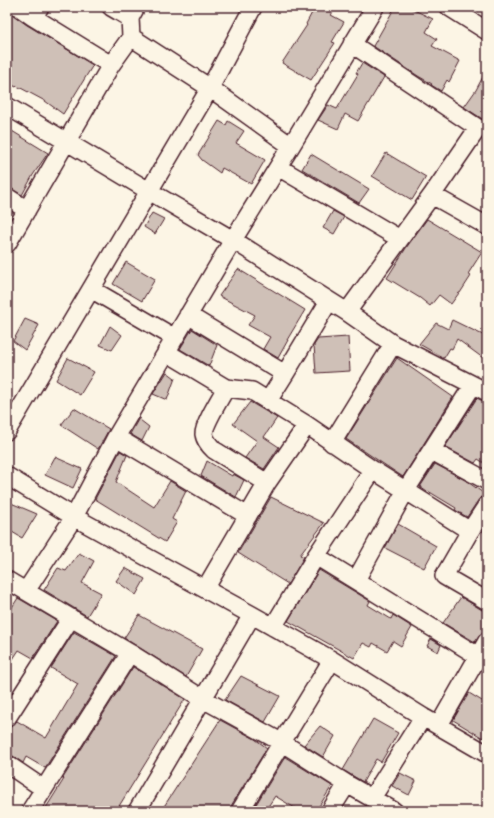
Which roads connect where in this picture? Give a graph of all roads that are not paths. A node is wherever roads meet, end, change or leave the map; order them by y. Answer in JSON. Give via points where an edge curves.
{"nodes":[{"id":1,"x":19,"y":7,"type":"edge"},
{"id":2,"x":112,"y":7,"type":"edge"},
{"id":3,"x":253,"y":7,"type":"edge"},
{"id":4,"x":375,"y":7,"type":"edge"},
{"id":5,"x":449,"y":7,"type":"edge"},
{"id":6,"x":37,"y":12,"type":"edge"},
{"id":7,"x":133,"y":12,"type":"edge"},
{"id":8,"x":487,"y":31,"type":"edge"},
{"id":9,"x":131,"y":37,"type":"junction"},
{"id":10,"x":352,"y":44,"type":"junction"},
{"id":11,"x":111,"y":65,"type":"junction"},
{"id":12,"x":210,"y":88,"type":"junction"},
{"id":13,"x":7,"y":106,"type":"edge"},
{"id":14,"x":482,"y":132,"type":"edge"},
{"id":15,"x":67,"y":142,"type":"junction"},
{"id":16,"x":291,"y":146,"type":"junction"},
{"id":17,"x":278,"y":167,"type":"junction"},
{"id":18,"x":149,"y":191,"type":"junction"},
{"id":19,"x":432,"y":195,"type":"junction"},
{"id":20,"x":7,"y":197,"type":"edge"},
{"id":21,"x":27,"y":210,"type":"junction"},
{"id":22,"x":487,"y":226,"type":"edge"},
{"id":23,"x":400,"y":239,"type":"junction"},
{"id":24,"x":232,"y":240,"type":"junction"},
{"id":25,"x":7,"y":244,"type":"edge"},
{"id":26,"x":91,"y":289,"type":"junction"},
{"id":27,"x":329,"y":301,"type":"junction"},
{"id":28,"x":347,"y":312,"type":"junction"},
{"id":29,"x":188,"y":315,"type":"junction"},
{"id":30,"x":393,"y":344,"type":"junction"},
{"id":31,"x":170,"y":345,"type":"junction"},
{"id":32,"x":285,"y":374,"type":"junction"},
{"id":33,"x":226,"y":388,"type":"junction"},
{"id":34,"x":480,"y":388,"type":"edge"},
{"id":35,"x":268,"y":400,"type":"junction"},
{"id":36,"x":307,"y":425,"type":"junction"},
{"id":37,"x":7,"y":431,"type":"edge"},
{"id":38,"x":116,"y":437,"type":"junction"},
{"id":39,"x":332,"y":443,"type":"junction"},
{"id":40,"x":432,"y":451,"type":"junction"},
{"id":41,"x":373,"y":470,"type":"junction"},
{"id":42,"x":7,"y":476,"type":"edge"},
{"id":43,"x":487,"y":481,"type":"edge"},
{"id":44,"x":266,"y":483,"type":"junction"},
{"id":45,"x":406,"y":490,"type":"junction"},
{"id":46,"x":487,"y":505,"type":"edge"},
{"id":47,"x":248,"y":516,"type":"junction"},
{"id":48,"x":74,"y":517,"type":"junction"},
{"id":49,"x":470,"y":531,"type":"junction"},
{"id":50,"x":316,"y":556,"type":"junction"},
{"id":51,"x":356,"y":580,"type":"junction"},
{"id":52,"x":14,"y":588,"type":"edge"},
{"id":53,"x":204,"y":589,"type":"junction"},
{"id":54,"x":487,"y":601,"type":"edge"},
{"id":55,"x":252,"y":615,"type":"junction"},
{"id":56,"x":71,"y":618,"type":"junction"},
{"id":57,"x":273,"y":627,"type":"junction"},
{"id":58,"x":487,"y":641,"type":"edge"},
{"id":59,"x":130,"y":653,"type":"junction"},
{"id":60,"x":478,"y":656,"type":"junction"},
{"id":61,"x":332,"y":660,"type":"junction"},
{"id":62,"x":203,"y":699,"type":"junction"},
{"id":63,"x":423,"y":717,"type":"junction"},
{"id":64,"x":7,"y":718,"type":"edge"},
{"id":65,"x":439,"y":725,"type":"junction"},
{"id":66,"x":281,"y":742,"type":"junction"},
{"id":67,"x":487,"y":754,"type":"edge"},
{"id":68,"x":7,"y":764,"type":"edge"},
{"id":69,"x":347,"y":784,"type":"junction"},
{"id":70,"x":44,"y":789,"type":"junction"},
{"id":71,"x":372,"y":798,"type":"junction"},
{"id":72,"x":30,"y":811,"type":"edge"},
{"id":73,"x":137,"y":811,"type":"edge"},
{"id":74,"x":240,"y":811,"type":"edge"},
{"id":75,"x":330,"y":811,"type":"edge"},
{"id":76,"x":394,"y":811,"type":"edge"}],
"edges":[{"from":1,"to":6,"type":"street"},
{"from":2,"to":7,"type":"street"},
{"from":3,"to":12,"type":"street"},
{"from":4,"to":10,"type":"street"},
{"from":5,"to":8,"type":"street"},
{"from":6,"to":11,"type":"street"},
{"from":7,"to":9,"type":"street"},
{"from":9,"to":11,"type":"street"},
{"from":9,"to":12,"type":"street"},
{"from":10,"to":14,"type":"street"},
{"from":10,"to":16,"type":"street"},
{"from":11,"to":15,"type":"street"},
{"from":12,"to":16,"type":"street"},
{"from":12,"to":18,"type":"street"},
{"from":13,"to":15,"type":"street"},
{"from":14,"to":19,"type":"street"},
{"from":15,"to":18,"type":"street"},
{"from":15,"to":21,"type":"street"},
{"from":16,"to":17,"type":"street"},
{"from":17,"to":23,"type":"street"},
{"from":17,"to":24,"type":"street"},
{"from":18,"to":24,"type":"street"},
{"from":18,"to":26,"type":"street"},
{"from":19,"to":22,"type":"street"},
{"from":19,"to":23,"type":"street"},
{"from":20,"to":21,"type":"street"},
{"from":21,"to":25,"type":"street"},
{"from":23,"to":28,"type":"street"},
{"from":24,"to":27,"type":"street"},
{"from":24,"to":29,"type":"street"},
{"from":26,"to":31,"type":"street"},
{"from":26,"to":37,"type":"street"},
{"from":27,"to":28,"type":"street"},
{"from":27,"to":32,"type":"street"},
{"from":28,"to":30,"type":"street"},
{"from":29,"to":31,"type":"street"},
{"from":29,"to":32,"type":"street"},
{"from":30,"to":34,"type":"street"},
{"from":30,"to":39,"type":"street"},
{"from":31,"to":33,"type":"street"},
{"from":31,"to":38,"type":"street"},
{"from":32,"to":35,"type":"street"},
{"from":33,"to":35,"type":"street","via":[[248,389]]},
{"from":33,"to":44,"type":"street","via":[[204,434],[214,450]]},
{"from":34,"to":40,"type":"street"},
{"from":35,"to":36,"type":"street"},
{"from":36,"to":39,"type":"street"},
{"from":36,"to":44,"type":"street"},
{"from":38,"to":47,"type":"street"},
{"from":38,"to":48,"type":"street"},
{"from":39,"to":41,"type":"street"},
{"from":40,"to":43,"type":"street"},
{"from":40,"to":45,"type":"street"},
{"from":41,"to":45,"type":"street"},
{"from":41,"to":50,"type":"street"},
{"from":42,"to":48,"type":"street"},
{"from":44,"to":47,"type":"street"},
{"from":45,"to":49,"type":"street"},
{"from":45,"to":51,"type":"street"},
{"from":46,"to":49,"type":"street"},
{"from":47,"to":53,"type":"street"},
{"from":48,"to":52,"type":"street"},
{"from":48,"to":53,"type":"street"},
{"from":49,"to":54,"type":"street","via":[[444,576]]},
{"from":50,"to":51,"type":"street"},
{"from":50,"to":57,"type":"street"},
{"from":51,"to":60,"type":"street"},
{"from":52,"to":56,"type":"street"},
{"from":53,"to":55,"type":"street"},
{"from":55,"to":57,"type":"street"},
{"from":55,"to":62,"type":"street"},
{"from":56,"to":59,"type":"street"},
{"from":56,"to":64,"type":"street"},
{"from":57,"to":61,"type":"street"},
{"from":58,"to":60,"type":"street"},
{"from":59,"to":62,"type":"street"},
{"from":59,"to":70,"type":"street"},
{"from":60,"to":65,"type":"street"},
{"from":61,"to":63,"type":"street"},
{"from":61,"to":66,"type":"street"},
{"from":62,"to":66,"type":"street"},
{"from":62,"to":73,"type":"street"},
{"from":63,"to":65,"type":"street"},
{"from":63,"to":71,"type":"street"},
{"from":65,"to":67,"type":"street"},
{"from":66,"to":69,"type":"street"},
{"from":66,"to":74,"type":"street"},
{"from":68,"to":70,"type":"street"},
{"from":69,"to":71,"type":"street"},
{"from":69,"to":75,"type":"street"},
{"from":70,"to":72,"type":"street"},
{"from":71,"to":76,"type":"street"}]}
